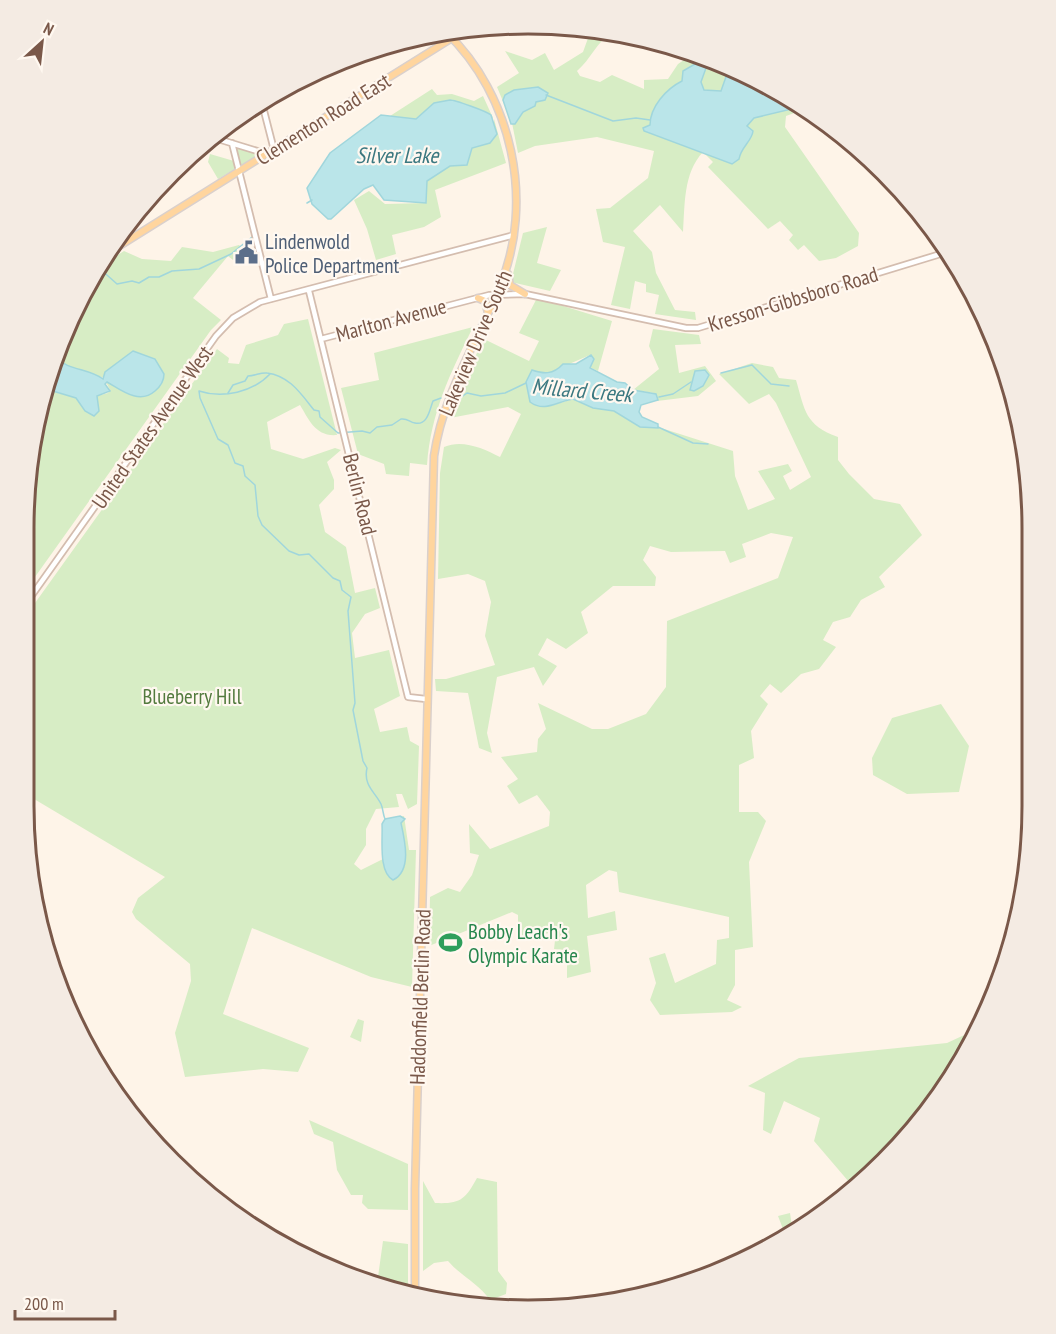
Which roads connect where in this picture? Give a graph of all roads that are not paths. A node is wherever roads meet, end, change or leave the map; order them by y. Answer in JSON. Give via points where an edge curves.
{"nodes":[{"id":1,"x":454,"y":41,"type":"edge"},
{"id":2,"x":446,"y":42,"type":"edge"},
{"id":3,"x":264,"y":112,"type":"edge"},
{"id":4,"x":223,"y":140,"type":"edge"},
{"id":5,"x":232,"y":143,"type":"junction"},
{"id":6,"x":271,"y":152,"type":"junction"},
{"id":7,"x":239,"y":171,"type":"junction"},
{"id":8,"x":514,"y":235,"type":"junction"},
{"id":9,"x":500,"y":238,"type":"junction"},
{"id":10,"x":127,"y":241,"type":"edge"},
{"id":11,"x":512,"y":247,"type":"junction"},
{"id":12,"x":938,"y":255,"type":"edge"},
{"id":13,"x":509,"y":263,"type":"junction"},
{"id":14,"x":309,"y":291,"type":"junction"},
{"id":15,"x":525,"y":294,"type":"junction"},
{"id":16,"x":496,"y":295,"type":"junction"},
{"id":17,"x":478,"y":298,"type":"junction"},
{"id":18,"x":271,"y":299,"type":"junction"},
{"id":19,"x":488,"y":313,"type":"junction"},
{"id":20,"x":321,"y":339,"type":"junction"},
{"id":21,"x":34,"y":592,"type":"edge"},
{"id":22,"x":426,"y":699,"type":"junction"},
{"id":23,"x":415,"y":1286,"type":"edge"}],
"edges":[{"from":1,"to":8,"type":"main road","name":"Lakeview Drive South","via":[[486,86],[503,122],[515,176]]},
{"from":2,"to":6,"type":"main road","name":"Clementon Road East"},
{"from":3,"to":6,"type":"street"},
{"from":4,"to":5,"type":"street"},
{"from":5,"to":6,"type":"street"},
{"from":5,"to":7,"type":"street"},
{"from":6,"to":7,"type":"main road","name":"Clementon Road East"},
{"from":7,"to":10,"type":"main road","name":"Clementon Road East"},
{"from":7,"to":18,"type":"street"},
{"from":8,"to":9,"type":"street","name":"United States Avenue West"},
{"from":8,"to":11,"type":"main road","name":"Lakeview Drive South"},
{"from":9,"to":11,"type":"street"},
{"from":9,"to":14,"type":"street","name":"United States Avenue West"},
{"from":11,"to":13,"type":"main road","name":"Lakeview Drive South"},
{"from":12,"to":15,"type":"street","name":"Kresson-Gibbsboro Road","via":[[698,328]]},
{"from":13,"to":15,"type":"main road","via":[[507,281]]},
{"from":13,"to":16,"type":"main road","name":"Lakeview Drive South"},
{"from":14,"to":18,"type":"street","name":"United States Avenue West"},
{"from":14,"to":20,"type":"street","name":"Berlin Road"},
{"from":15,"to":16,"type":"street","name":"Kresson-Gibbsboro Road"},
{"from":16,"to":17,"type":"street","name":"Marlton Avenue"},
{"from":16,"to":19,"type":"main road","name":"Lakeview Drive South"},
{"from":17,"to":19,"type":"main road","via":[[485,301]]},
{"from":17,"to":20,"type":"street","name":"Marlton Avenue"},
{"from":18,"to":21,"type":"street","name":"United States Avenue West","via":[[241,312],[220,331]]},
{"from":19,"to":22,"type":"main road","name":"Lakeview Drive South","via":[[453,383],[437,436]]},
{"from":20,"to":22,"type":"street","name":"Berlin Road","via":[[408,697]]},
{"from":22,"to":23,"type":"main road","name":"Haddonfield Berlin Road"}]}
